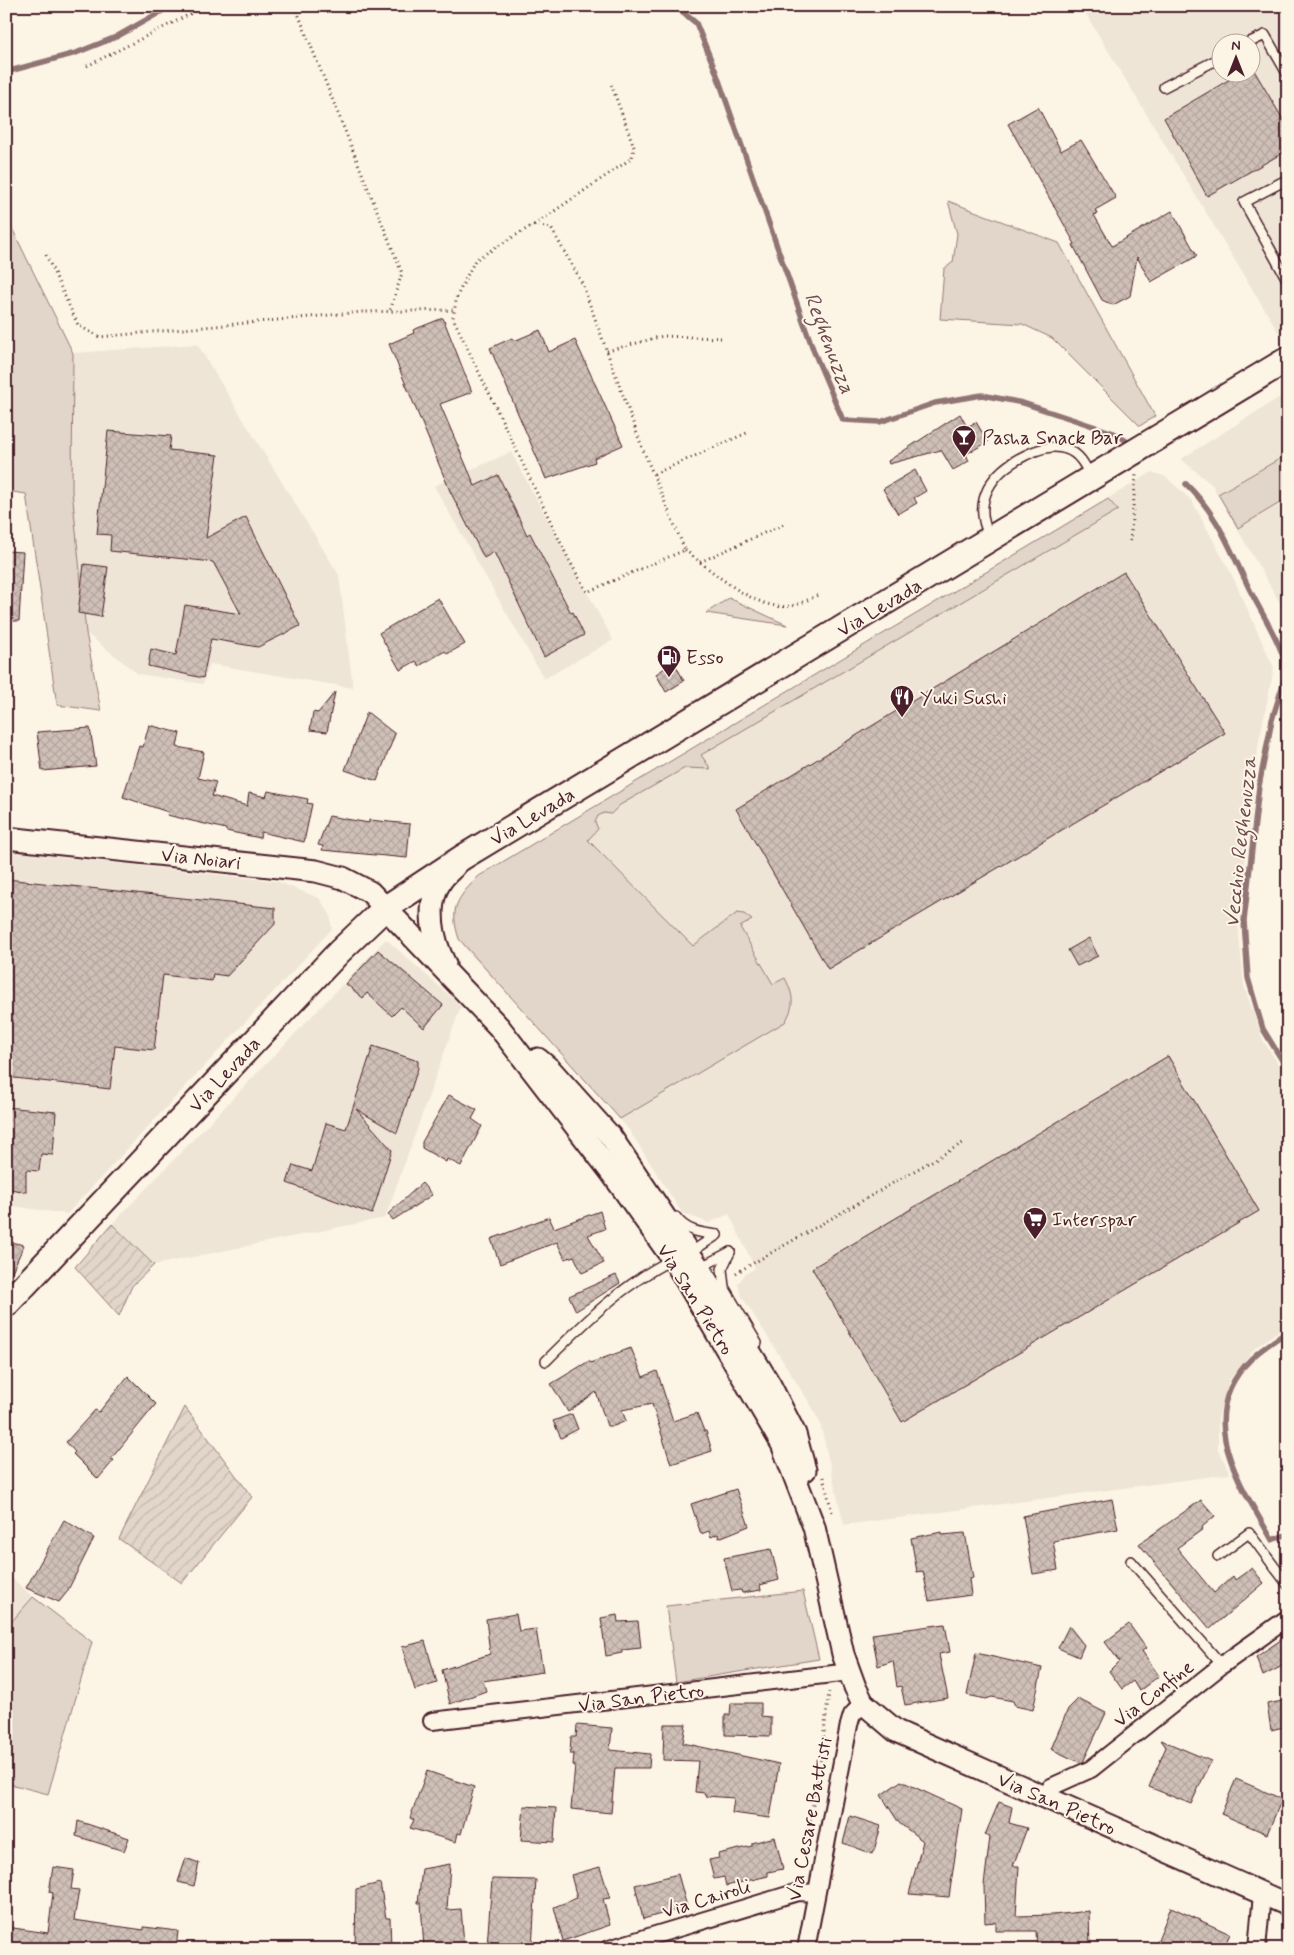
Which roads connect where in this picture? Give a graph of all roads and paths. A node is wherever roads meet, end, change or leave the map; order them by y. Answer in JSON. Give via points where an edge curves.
{"nodes":[{"id":1,"x":206,"y":6,"type":"edge"},
{"id":2,"x":295,"y":6,"type":"edge"},
{"id":3,"x":1262,"y":36,"type":"edge"},
{"id":4,"x":1212,"y":62,"type":"edge"},
{"id":5,"x":87,"y":66,"type":"dead end"},
{"id":6,"x":1288,"y":75,"type":"edge"},
{"id":7,"x":611,"y":84,"type":"dead end"},
{"id":8,"x":1164,"y":87,"type":"dead end"},
{"id":9,"x":1288,"y":179,"type":"edge"},
{"id":10,"x":533,"y":225,"type":"junction"},
{"id":11,"x":46,"y":255,"type":"dead end"},
{"id":12,"x":1288,"y":281,"type":"edge"},
{"id":13,"x":454,"y":310,"type":"junction"},
{"id":14,"x":390,"y":311,"type":"junction"},
{"id":15,"x":721,"y":338,"type":"dead end"},
{"id":16,"x":607,"y":351,"type":"junction"},
{"id":17,"x":1288,"y":359,"type":"edge"},
{"id":18,"x":749,"y":432,"type":"dead end"},
{"id":19,"x":654,"y":474,"type":"junction"},
{"id":20,"x":1128,"y":477,"type":"dead end"},
{"id":21,"x":1092,"y":478,"type":"junction"},
{"id":22,"x":784,"y":524,"type":"dead end"},
{"id":23,"x":991,"y":540,"type":"junction"},
{"id":24,"x":1130,"y":541,"type":"dead end"},
{"id":25,"x":685,"y":550,"type":"junction"},
{"id":26,"x":700,"y":562,"type":"junction"},
{"id":27,"x":820,"y":594,"type":"dead end"},
{"id":28,"x":6,"y":838,"type":"edge"},
{"id":29,"x":463,"y":857,"type":"junction"},
{"id":30,"x":384,"y":909,"type":"junction"},
{"id":31,"x":451,"y":975,"type":"junction"},
{"id":32,"x":499,"y":1027,"type":"junction"},
{"id":33,"x":611,"y":1137,"type":"junction"},
{"id":34,"x":964,"y":1144,"type":"dead end"},
{"id":35,"x":686,"y":1261,"type":"junction"},
{"id":36,"x":739,"y":1264,"type":"dead end"},
{"id":37,"x":742,"y":1270,"type":"junction"},
{"id":38,"x":734,"y":1275,"type":"dead end"},
{"id":39,"x":6,"y":1305,"type":"edge"},
{"id":40,"x":546,"y":1361,"type":"dead end"},
{"id":41,"x":763,"y":1372,"type":"junction"},
{"id":42,"x":822,"y":1474,"type":"dead end"},
{"id":43,"x":833,"y":1518,"type":"dead end"},
{"id":44,"x":814,"y":1527,"type":"junction"},
{"id":45,"x":1218,"y":1556,"type":"dead end"},
{"id":46,"x":1131,"y":1561,"type":"dead end"},
{"id":47,"x":1288,"y":1585,"type":"edge"},
{"id":48,"x":1288,"y":1618,"type":"edge"},
{"id":49,"x":1222,"y":1665,"type":"junction"},
{"id":50,"x":850,"y":1672,"type":"junction"},
{"id":51,"x":828,"y":1675,"type":"junction"},
{"id":52,"x":863,"y":1703,"type":"junction"},
{"id":53,"x":432,"y":1721,"type":"dead end"},
{"id":54,"x":841,"y":1762,"type":"junction"},
{"id":55,"x":1046,"y":1798,"type":"junction"},
{"id":56,"x":816,"y":1893,"type":"junction"},
{"id":57,"x":1262,"y":1894,"type":"junction"},
{"id":58,"x":1288,"y":1905,"type":"edge"},
{"id":59,"x":609,"y":1949,"type":"edge"},
{"id":60,"x":806,"y":1949,"type":"edge"},
{"id":61,"x":1257,"y":1949,"type":"edge"}],
"edges":[{"from":1,"to":5,"type":"path"},
{"from":2,"to":14,"type":"path","via":[[402,273]]},
{"from":3,"to":6,"type":"lane","via":[[1265,35]]},
{"from":4,"to":8,"type":"lane"},
{"from":7,"to":10,"type":"path","via":[[634,147],[632,158]]},
{"from":9,"to":12,"type":"lane","via":[[1244,202]]},
{"from":10,"to":13,"type":"path","via":[[475,260],[457,296]]},
{"from":10,"to":16,"type":"path","via":[[551,228],[582,283]]},
{"from":11,"to":14,"type":"path","via":[[78,325],[99,337]]},
{"from":13,"to":14,"type":"path"},
{"from":13,"to":25,"type":"path","via":[[453,318],[587,592]]},
{"from":15,"to":16,"type":"path","via":[[663,336]]},
{"from":16,"to":19,"type":"path"},
{"from":17,"to":21,"type":"main road","name":"Via Levada"},
{"from":18,"to":19,"type":"path"},
{"from":19,"to":25,"type":"path"},
{"from":20,"to":24,"type":"path","via":[[1136,472]]},
{"from":21,"to":23,"type":"main road","name":"Via Levada"},
{"from":21,"to":23,"type":"lane","via":[[1078,455],[1065,448],[1041,448],[1016,460],[998,472],[988,486],[981,511]]},
{"from":22,"to":26,"type":"path"},
{"from":23,"to":29,"type":"main road","name":"Via Levada"},
{"from":25,"to":26,"type":"path"},
{"from":26,"to":27,"type":"path","via":[[754,600],[772,606],[792,606]]},
{"from":28,"to":30,"type":"street","name":"Via Noiari","via":[[316,871],[343,878],[370,892]]},
{"from":29,"to":30,"type":"main road","name":"Via Levada"},
{"from":29,"to":31,"type":"street","name":"Via San Pietro","via":[[440,882],[434,898],[434,937]]},
{"from":30,"to":31,"type":"street","name":"Via San Pietro"},
{"from":30,"to":39,"type":"main road","name":"Via Levada","via":[[339,952]]},
{"from":31,"to":32,"type":"street","name":"Via San Pietro"},
{"from":32,"to":33,"type":"street","via":[[550,1069]]},
{"from":32,"to":35,"type":"street","name":"Via San Pietro","via":[[611,1172]]},
{"from":33,"to":35,"type":"street"},
{"from":33,"to":35,"type":"lane","via":[[624,1144],[679,1222],[696,1233],[717,1235]]},
{"from":34,"to":37,"type":"path"},
{"from":35,"to":40,"type":"lane","via":[[650,1270],[602,1305]]},
{"from":35,"to":41,"type":"street"},
{"from":35,"to":41,"type":"lane","via":[[730,1252],[722,1269],[724,1287],[764,1355]]},
{"from":35,"to":44,"type":"street","name":"Via San Pietro","via":[[738,1366],[782,1444]]},
{"from":36,"to":37,"type":"path"},
{"from":37,"to":38,"type":"path"},
{"from":41,"to":44,"type":"street","via":[[796,1434],[808,1481]]},
{"from":42,"to":43,"type":"path"},
{"from":44,"to":50,"type":"street","name":"Via San Pietro"},
{"from":45,"to":47,"type":"lane","via":[[1249,1533]]},
{"from":46,"to":49,"type":"lane"},
{"from":48,"to":49,"type":"street","name":"Via Confine"},
{"from":49,"to":55,"type":"street","name":"Via Confine","via":[[1091,1769],[1051,1787]]},
{"from":50,"to":51,"type":"street","name":"Via San Pietro"},
{"from":50,"to":52,"type":"street","name":"Via San Pietro"},
{"from":51,"to":53,"type":"street","name":"Via San Pietro"},
{"from":51,"to":54,"type":"path","via":[[828,1710],[821,1757]]},
{"from":52,"to":54,"type":"street","name":"Via Cesare Battisti","via":[[852,1715]]},
{"from":52,"to":55,"type":"street","name":"Via San Pietro","via":[[896,1731]]},
{"from":54,"to":56,"type":"street","name":"Via Cesare Battisti"},
{"from":55,"to":57,"type":"street","name":"Via San Pietro"},
{"from":56,"to":59,"type":"street","name":"Via Cairoli","via":[[798,1892]]},
{"from":56,"to":60,"type":"street","name":"Via Cesare Battisti"},
{"from":57,"to":58,"type":"street","name":"Via San Pietro"},
{"from":57,"to":61,"type":"street"}]}
